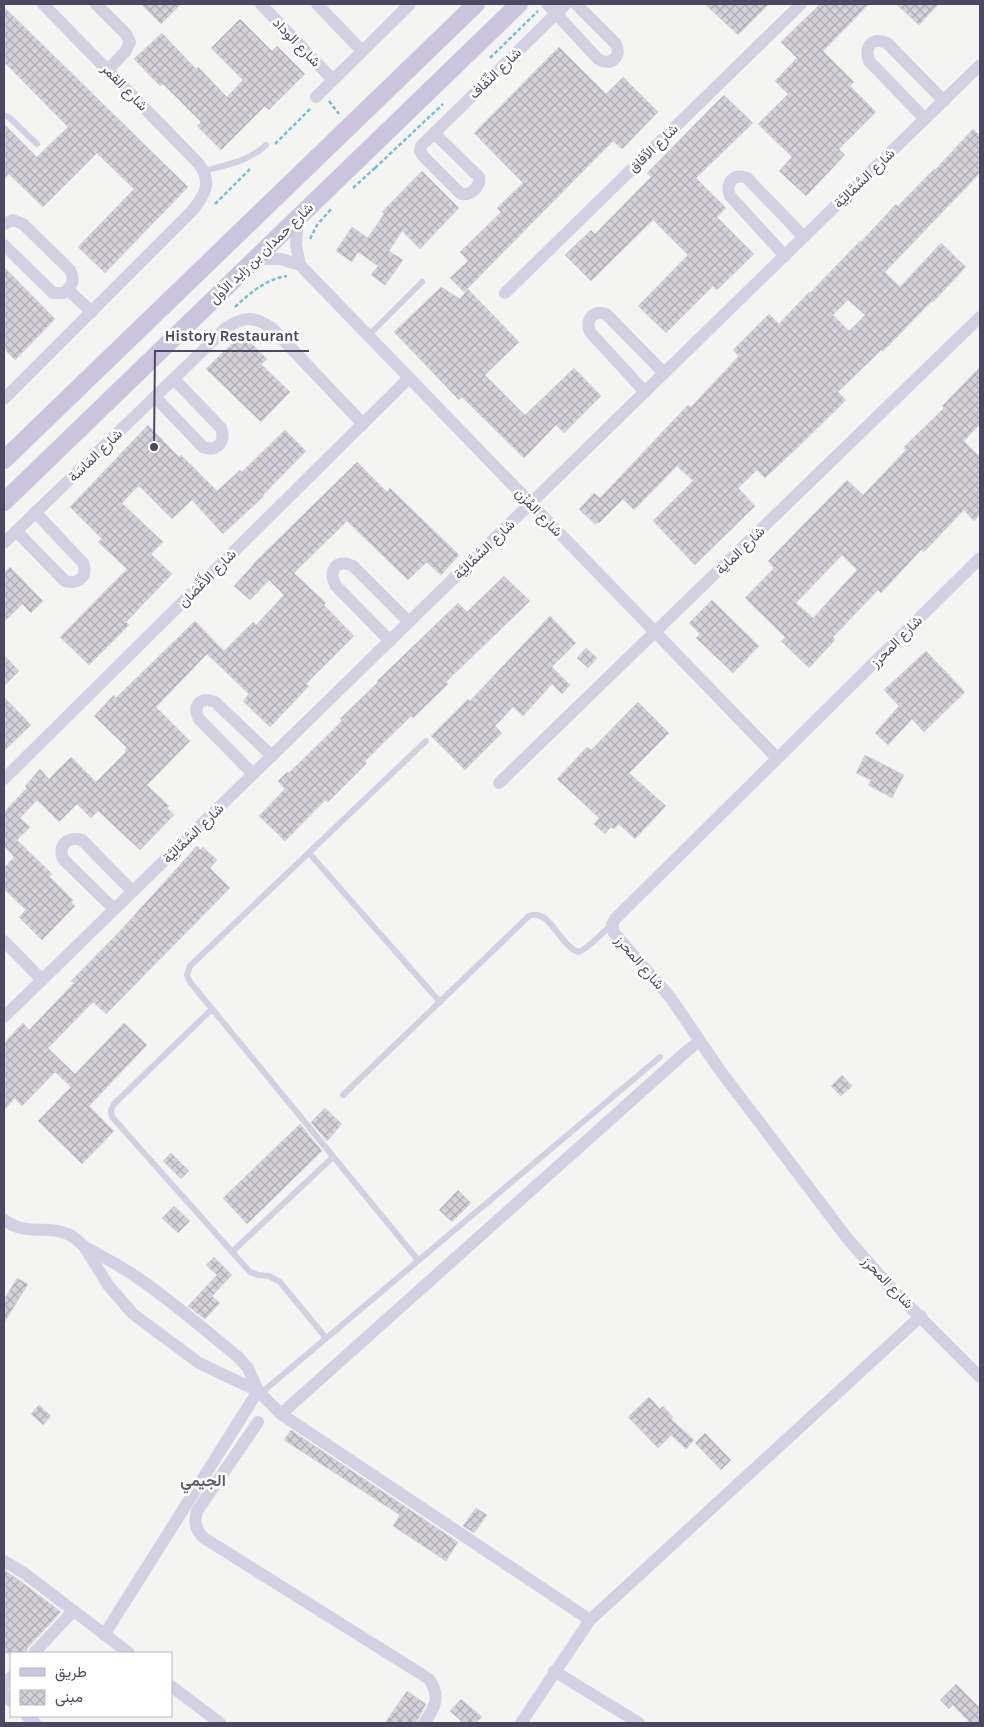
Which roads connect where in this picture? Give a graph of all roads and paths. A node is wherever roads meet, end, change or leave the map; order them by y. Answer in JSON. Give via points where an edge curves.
{"nodes":[{"id":1,"x":43,"y":4,"type":"edge"},
{"id":2,"x":96,"y":4,"type":"edge"},
{"id":3,"x":261,"y":4,"type":"edge"},
{"id":4,"x":317,"y":4,"type":"edge"},
{"id":5,"x":410,"y":4,"type":"edge"},
{"id":6,"x":476,"y":4,"type":"edge"},
{"id":7,"x":519,"y":4,"type":"edge"},
{"id":8,"x":566,"y":4,"type":"edge"},
{"id":9,"x":576,"y":4,"type":"edge"},
{"id":10,"x":801,"y":4,"type":"edge"},
{"id":11,"x":543,"y":6,"type":"edge"},
{"id":12,"x":556,"y":14,"type":"junction"},
{"id":13,"x":362,"y":51,"type":"junction"},
{"id":14,"x":488,"y":60,"type":"dead end"},
{"id":15,"x":980,"y":65,"type":"edge"},
{"id":16,"x":108,"y":70,"type":"junction"},
{"id":17,"x":333,"y":80,"type":"junction"},
{"id":18,"x":319,"y":94,"type":"joint"},
{"id":19,"x":448,"y":100,"type":"dead end"},
{"id":20,"x":944,"y":101,"type":"junction"},
{"id":21,"x":4,"y":115,"type":"edge"},
{"id":22,"x":925,"y":119,"type":"junction"},
{"id":23,"x":349,"y":127,"type":"junction"},
{"id":24,"x":434,"y":133,"type":"junction"},
{"id":25,"x":37,"y":144,"type":"dead end"},
{"id":26,"x":266,"y":145,"type":"dead end"},
{"id":27,"x":362,"y":155,"type":"junction"},
{"id":28,"x":375,"y":168,"type":"junction"},
{"id":29,"x":204,"y":171,"type":"junction"},
{"id":30,"x":349,"y":192,"type":"dead end"},
{"id":31,"x":336,"y":204,"type":"dead end"},
{"id":32,"x":298,"y":218,"type":"junction"},
{"id":33,"x":4,"y":224,"type":"edge"},
{"id":34,"x":804,"y":237,"type":"junction"},
{"id":35,"x":4,"y":245,"type":"edge"},
{"id":36,"x":785,"y":256,"type":"junction"},
{"id":37,"x":256,"y":258,"type":"junction"},
{"id":38,"x":300,"y":265,"type":"junction"},
{"id":39,"x":422,"y":282,"type":"dead end"},
{"id":40,"x":68,"y":290,"type":"junction"},
{"id":41,"x":504,"y":293,"type":"dead end"},
{"id":42,"x":92,"y":312,"type":"junction"},
{"id":43,"x":980,"y":317,"type":"edge"},
{"id":44,"x":368,"y":336,"type":"junction"},
{"id":45,"x":664,"y":373,"type":"junction"},
{"id":46,"x":409,"y":378,"type":"junction"},
{"id":47,"x":174,"y":379,"type":"junction"},
{"id":48,"x":646,"y":392,"type":"junction"},
{"id":49,"x":155,"y":397,"type":"junction"},
{"id":50,"x":4,"y":400,"type":"edge"},
{"id":51,"x":363,"y":424,"type":"junction"},
{"id":52,"x":4,"y":460,"type":"edge"},
{"id":53,"x":4,"y":502,"type":"edge"},
{"id":54,"x":531,"y":503,"type":"junction"},
{"id":55,"x":36,"y":512,"type":"junction"},
{"id":56,"x":16,"y":531,"type":"junction"},
{"id":57,"x":4,"y":543,"type":"edge"},
{"id":58,"x":980,"y":558,"type":"edge"},
{"id":59,"x":409,"y":622,"type":"junction"},
{"id":60,"x":655,"y":632,"type":"junction"},
{"id":61,"x":390,"y":641,"type":"junction"},
{"id":62,"x":426,"y":741,"type":"dead end"},
{"id":63,"x":272,"y":756,"type":"junction"},
{"id":64,"x":777,"y":758,"type":"junction"},
{"id":65,"x":253,"y":774,"type":"junction"},
{"id":66,"x":4,"y":779,"type":"edge"},
{"id":67,"x":499,"y":783,"type":"dead end"},
{"id":68,"x":309,"y":853,"type":"junction"},
{"id":69,"x":132,"y":891,"type":"junction"},
{"id":70,"x":114,"y":909,"type":"junction"},
{"id":71,"x":612,"y":925,"type":"junction"},
{"id":72,"x":4,"y":941,"type":"edge"},
{"id":73,"x":42,"y":980,"type":"junction"},
{"id":74,"x":440,"y":1002,"type":"junction"},
{"id":75,"x":212,"y":1009,"type":"junction"},
{"id":76,"x":4,"y":1017,"type":"edge"},
{"id":77,"x":700,"y":1041,"type":"junction"},
{"id":78,"x":660,"y":1056,"type":"dead end"},
{"id":79,"x":343,"y":1095,"type":"dead end"},
{"id":80,"x":334,"y":1157,"type":"junction"},
{"id":81,"x":4,"y":1220,"type":"edge"},
{"id":82,"x":84,"y":1246,"type":"junction"},
{"id":83,"x":232,"y":1252,"type":"junction"},
{"id":84,"x":418,"y":1260,"type":"junction"},
{"id":85,"x":921,"y":1316,"type":"junction"},
{"id":86,"x":326,"y":1338,"type":"junction"},
{"id":87,"x":980,"y":1377,"type":"edge"},
{"id":88,"x":259,"y":1392,"type":"junction"},
{"id":89,"x":281,"y":1414,"type":"junction"},
{"id":90,"x":258,"y":1422,"type":"dead end"},
{"id":91,"x":4,"y":1561,"type":"edge"},
{"id":92,"x":73,"y":1611,"type":"junction"},
{"id":93,"x":590,"y":1620,"type":"junction"},
{"id":94,"x":104,"y":1635,"type":"junction"},
{"id":95,"x":35,"y":1652,"type":"edge"},
{"id":96,"x":127,"y":1652,"type":"edge"},
{"id":97,"x":554,"y":1671,"type":"junction"},
{"id":98,"x":172,"y":1687,"type":"edge"},
{"id":99,"x":220,"y":1723,"type":"edge"},
{"id":100,"x":424,"y":1723,"type":"edge"},
{"id":101,"x":521,"y":1723,"type":"edge"},
{"id":102,"x":639,"y":1723,"type":"edge"}],
"edges":[{"from":1,"to":16,"type":"street","name":"شارع القمر"},
{"from":2,"to":16,"type":"street","via":[[130,42]]},
{"from":3,"to":17,"type":"street","name":"شارع الوداد"},
{"from":4,"to":13,"type":"street"},
{"from":5,"to":13,"type":"street"},
{"from":6,"to":23,"type":"main road"},
{"from":7,"to":27,"type":"main road","name":"شارع حمدان بن زايد الأول"},
{"from":8,"to":12,"type":"street","name":"شارع النِّفَاف"},
{"from":9,"to":12,"type":"street","via":[[616,44],[618,55],[614,60],[603,62],[598,59]]},
{"from":10,"to":41,"type":"street","name":"شارع الآفاق"},
{"from":11,"to":12,"type":"street"},
{"from":11,"to":14,"type":"path"},
{"from":12,"to":24,"type":"street","name":"شارع النِّفَاف"},
{"from":13,"to":17,"type":"street"},
{"from":15,"to":20,"type":"street","name":"شارع السَّمَّالِيَّة"},
{"from":16,"to":29,"type":"street","name":"شارع القمر"},
{"from":17,"to":18,"type":"street"},
{"from":18,"to":23,"type":"path"},
{"from":19,"to":28,"type":"path"},
{"from":20,"to":22,"type":"street","name":"شارع السَّمَّالِيَّة"},
{"from":20,"to":22,"type":"street","via":[[887,43],[874,41],[868,47],[869,60]]},
{"from":21,"to":25,"type":"lane"},
{"from":22,"to":34,"type":"street","name":"شارع السَّمَّالِيَّة"},
{"from":23,"to":52,"type":"main road"},
{"from":24,"to":24,"type":"street","name":"شارع النِّفَاف","via":[[421,146],[421,154],[461,194],[470,193],[478,185],[479,177]]},
{"from":26,"to":29,"type":"lane","via":[[244,160]]},
{"from":27,"to":28,"type":"path"},
{"from":27,"to":32,"type":"main road","name":"شارع حمدان بن زايد الأول"},
{"from":28,"to":30,"type":"path"},
{"from":29,"to":42,"type":"street","via":[[207,187],[193,210]]},
{"from":31,"to":38,"type":"path","via":[[317,224]]},
{"from":32,"to":37,"type":"main road","name":"شارع حمدان بن زايد الأول"},
{"from":32,"to":38,"type":"street","via":[[296,244]]},
{"from":33,"to":40,"type":"street","via":[[13,220],[23,224],[70,270],[73,279]]},
{"from":34,"to":36,"type":"street","name":"شارع السَّمَّالِيَّة"},
{"from":34,"to":36,"type":"street","via":[[748,178],[735,177],[729,183],[730,196]]},
{"from":35,"to":40,"type":"street","via":[[53,292]]},
{"from":36,"to":45,"type":"street","name":"شارع السَّمَّالِيَّة"},
{"from":37,"to":38,"type":"street","via":[[281,259]]},
{"from":37,"to":53,"type":"main road","name":"شارع حمدان بن زايد الأول"},
{"from":38,"to":44,"type":"street","name":"شارع المُزْن"},
{"from":39,"to":44,"type":"lane"},
{"from":40,"to":42,"type":"street"},
{"from":42,"to":50,"type":"street"},
{"from":43,"to":60,"type":"street","name":"شارع الماية"},
{"from":44,"to":46,"type":"street","name":"شارع المُزْن"},
{"from":45,"to":48,"type":"street","name":"شارع السَّمَّالِيَّة"},
{"from":45,"to":48,"type":"street","via":[[606,314],[600,312],[588,319],[590,332]]},
{"from":46,"to":51,"type":"street","name":"شارع الأَغْصَان"},
{"from":46,"to":54,"type":"street","name":"شارع المُزْن"},
{"from":47,"to":49,"type":"street","name":"شارع المَاسَة"},
{"from":47,"to":49,"type":"street","via":[[221,428],[224,435],[217,448],[203,447]]},
{"from":47,"to":51,"type":"street","name":"شارع المَاسَة","via":[[236,321],[260,320],[272,328]]},
{"from":48,"to":54,"type":"street","name":"شارع السَّمَّالِيَّة"},
{"from":49,"to":55,"type":"street","name":"شارع المَاسَة"},
{"from":51,"to":66,"type":"street","name":"شارع الأَغْصَان"},
{"from":54,"to":59,"type":"street","name":"شارع السَّمَّالِيَّة"},
{"from":54,"to":60,"type":"street","name":"شارع المُزْن"},
{"from":55,"to":56,"type":"street","name":"شارع المَاسَة"},
{"from":55,"to":56,"type":"street","via":[[83,563],[84,576],[79,582],[65,581]]},
{"from":56,"to":57,"type":"street","name":"شارع المَاسَة"},
{"from":58,"to":64,"type":"street","name":"شارع المحرز"},
{"from":59,"to":61,"type":"street","name":"شارع السَّمَّالِيَّة"},
{"from":59,"to":61,"type":"street","via":[[353,566],[339,564],[332,570],[331,578],[336,586]]},
{"from":60,"to":64,"type":"street","name":"شارع المُزْن"},
{"from":60,"to":67,"type":"street","name":"شارع الماية"},
{"from":61,"to":63,"type":"street","name":"شارع السَّمَّالِيَّة"},
{"from":62,"to":68,"type":"lane"},
{"from":63,"to":65,"type":"street","name":"شارع السَّمَّالِيَّة"},
{"from":63,"to":65,"type":"street","via":[[216,702],[202,700],[197,706],[199,719]]},
{"from":64,"to":71,"type":"street","name":"شارع المحرز"},
{"from":65,"to":69,"type":"street","name":"شارع السَّمَّالِيَّة"},
{"from":68,"to":74,"type":"lane"},
{"from":68,"to":75,"type":"lane","via":[[188,969],[188,979]]},
{"from":69,"to":70,"type":"street","name":"شارع السَّمَّالِيَّة"},
{"from":69,"to":70,"type":"street","via":[[82,840],[75,838],[62,845],[63,859]]},
{"from":70,"to":73,"type":"street","name":"شارع السَّمَّالِيَّة"},
{"from":71,"to":74,"type":"lane","via":[[578,952],[544,917],[532,914]]},
{"from":71,"to":77,"type":"street","name":"شارع المحرز","via":[[614,933],[670,997]]},
{"from":72,"to":73,"type":"street"},
{"from":73,"to":76,"type":"street","name":"شارع السَّمَّالِيَّة"},
{"from":74,"to":79,"type":"lane"},
{"from":75,"to":80,"type":"lane"},
{"from":75,"to":83,"type":"lane","via":[[114,1104],[111,1113]]},
{"from":77,"to":85,"type":"street","name":"شارع المحرز","via":[[847,1238],[889,1286]]},
{"from":77,"to":89,"type":"street"},
{"from":78,"to":84,"type":"lane"},
{"from":80,"to":83,"type":"lane"},
{"from":80,"to":84,"type":"lane"},
{"from":81,"to":82,"type":"street","via":[[26,1230],[65,1233]]},
{"from":82,"to":88,"type":"street","via":[[140,1279],[238,1357],[248,1368]]},
{"from":82,"to":88,"type":"street","via":[[108,1285],[133,1314],[199,1363]]},
{"from":83,"to":86,"type":"lane","via":[[250,1272],[280,1282]]},
{"from":84,"to":86,"type":"lane"},
{"from":85,"to":87,"type":"street","name":"شارع المحرز"},
{"from":85,"to":93,"type":"street"},
{"from":86,"to":88,"type":"lane"},
{"from":88,"to":89,"type":"street"},
{"from":88,"to":94,"type":"street"},
{"from":89,"to":93,"type":"street"},
{"from":90,"to":100,"type":"street","via":[[198,1511],[196,1529],[204,1538],[429,1680],[436,1699]]},
{"from":91,"to":92,"type":"street"},
{"from":92,"to":94,"type":"street"},
{"from":92,"to":95,"type":"street"},
{"from":93,"to":97,"type":"street"},
{"from":94,"to":96,"type":"street"},
{"from":97,"to":101,"type":"street"},
{"from":97,"to":102,"type":"street"},
{"from":98,"to":99,"type":"street"}]}
